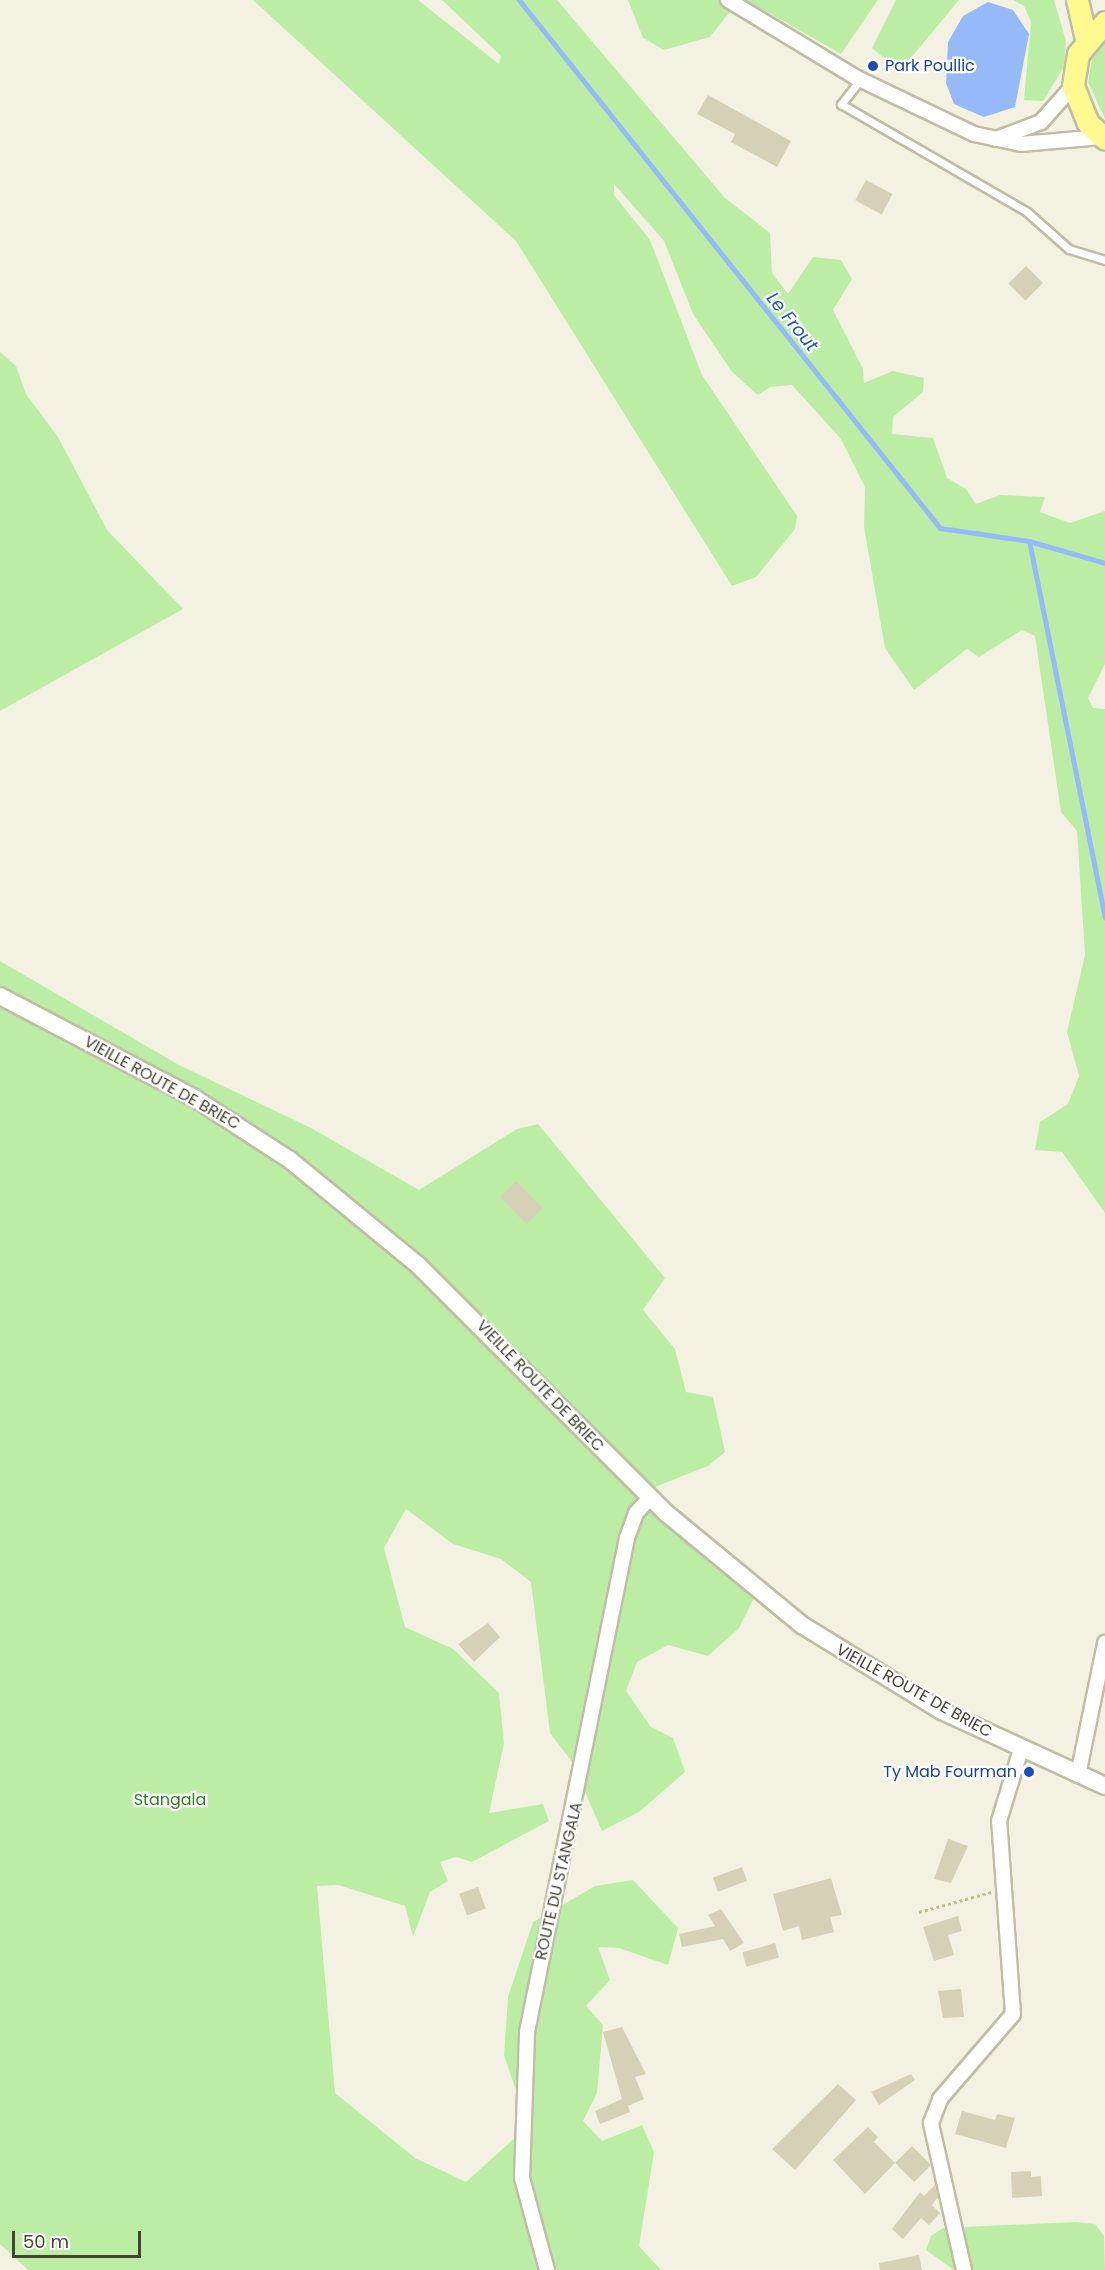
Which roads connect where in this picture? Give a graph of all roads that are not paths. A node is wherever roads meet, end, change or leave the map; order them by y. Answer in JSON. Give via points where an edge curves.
{"nodes":[{"id":1,"x":728,"y":0,"type":"edge"},
{"id":2,"x":1077,"y":0,"type":"edge"},
{"id":3,"x":1105,"y":22,"type":"edge"},
{"id":4,"x":1086,"y":39,"type":"junction"},
{"id":5,"x":860,"y":80,"type":"junction"},
{"id":6,"x":1073,"y":86,"type":"junction"},
{"id":7,"x":1104,"y":138,"type":"edge"},
{"id":8,"x":994,"y":140,"type":"junction"},
{"id":9,"x":1105,"y":260,"type":"edge"},
{"id":10,"x":0,"y":996,"type":"edge"},
{"id":11,"x":650,"y":1498,"type":"junction"},
{"id":12,"x":1105,"y":1643,"type":"edge"},
{"id":13,"x":1021,"y":1749,"type":"junction"},
{"id":14,"x":1078,"y":1775,"type":"junction"},
{"id":15,"x":1105,"y":1786,"type":"edge"},
{"id":16,"x":547,"y":2270,"type":"edge"},
{"id":17,"x":964,"y":2270,"type":"edge"}],
"edges":[{"from":1,"to":5,"type":"street"},
{"from":2,"to":4,"type":"main road"},
{"from":3,"to":4,"type":"main road"},
{"from":4,"to":6,"type":"main road"},
{"from":5,"to":8,"type":"street"},
{"from":5,"to":9,"type":"lane","via":[[841,104],[1027,212],[1068,249]]},
{"from":6,"to":7,"type":"main road","via":[[1088,123]]},
{"from":6,"to":8,"type":"street","via":[[1041,122]]},
{"from":7,"to":8,"type":"street","via":[[1041,144]]},
{"from":10,"to":11,"type":"street","name":"VIEILLE ROUTE DE BRIEC","via":[[196,1099],[290,1160],[418,1265]]},
{"from":11,"to":13,"type":"street","name":"VIEILLE ROUTE DE BRIEC","via":[[827,1643]]},
{"from":11,"to":16,"type":"street","name":"ROUTE DU STANGALA","via":[[636,1513],[627,1538],[527,2032],[522,2178]]},
{"from":12,"to":14,"type":"street"},
{"from":13,"to":14,"type":"street","name":"VIEILLE ROUTE DE BRIEC"},
{"from":13,"to":17,"type":"street","via":[[999,1821],[1013,2014],[940,2099],[931,2123]]},
{"from":14,"to":15,"type":"street","name":"VIEILLE ROUTE DE BRIEC"}]}
